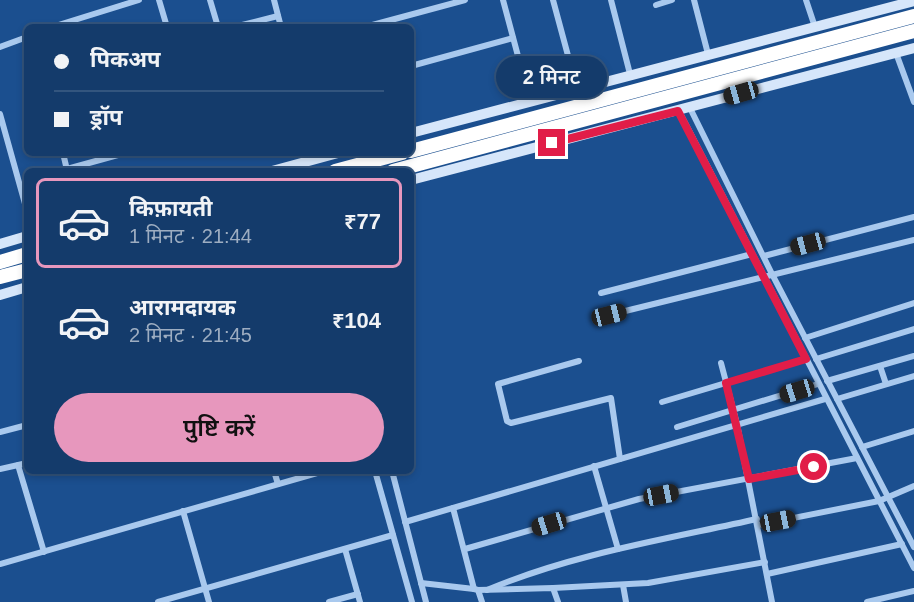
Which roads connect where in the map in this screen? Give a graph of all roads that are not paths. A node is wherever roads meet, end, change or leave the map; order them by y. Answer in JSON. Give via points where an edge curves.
{"nodes":[{"id":1,"x":139,"y":0,"type":"edge"},
{"id":2,"x":159,"y":0,"type":"edge"},
{"id":3,"x":210,"y":0,"type":"edge"},
{"id":4,"x":274,"y":0,"type":"edge"},
{"id":5,"x":465,"y":0,"type":"edge"},
{"id":6,"x":503,"y":0,"type":"edge"},
{"id":7,"x":553,"y":0,"type":"edge"},
{"id":8,"x":611,"y":0,"type":"edge"},
{"id":9,"x":672,"y":0,"type":"edge"},
{"id":10,"x":694,"y":0,"type":"edge"},
{"id":11,"x":806,"y":0,"type":"edge"},
{"id":12,"x":914,"y":1,"type":"edge"},
{"id":13,"x":656,"y":5,"type":"dead end"},
{"id":14,"x":278,"y":16,"type":"junction"},
{"id":15,"x":914,"y":16,"type":"edge"},
{"id":16,"x":62,"y":24,"type":"edge"},
{"id":17,"x":166,"y":24,"type":"edge"},
{"id":18,"x":217,"y":24,"type":"edge"},
{"id":19,"x":246,"y":24,"type":"edge"},
{"id":20,"x":280,"y":24,"type":"edge"},
{"id":21,"x":376,"y":24,"type":"edge"},
{"id":22,"x":815,"y":28,"type":"junction"},
{"id":23,"x":914,"y":31,"type":"edge"},
{"id":24,"x":24,"y":37,"type":"edge"},
{"id":25,"x":513,"y":38,"type":"junction"},
{"id":26,"x":0,"y":47,"type":"edge"},
{"id":27,"x":914,"y":48,"type":"edge"},
{"id":28,"x":896,"y":53,"type":"junction"},
{"id":29,"x":708,"y":54,"type":"junction"},
{"id":30,"x":414,"y":65,"type":"edge"},
{"id":31,"x":630,"y":74,"type":"junction"},
{"id":32,"x":577,"y":89,"type":"junction"},
{"id":33,"x":530,"y":101,"type":"junction"},
{"id":34,"x":914,"y":102,"type":"edge"},
{"id":35,"x":690,"y":108,"type":"junction"},
{"id":36,"x":678,"y":111,"type":"junction"},
{"id":37,"x":0,"y":114,"type":"edge"},
{"id":38,"x":414,"y":132,"type":"edge"},
{"id":39,"x":414,"y":150,"type":"edge"},
{"id":40,"x":115,"y":156,"type":"edge"},
{"id":41,"x":313,"y":156,"type":"edge"},
{"id":42,"x":391,"y":156,"type":"edge"},
{"id":43,"x":74,"y":168,"type":"edge"},
{"id":44,"x":280,"y":168,"type":"edge"},
{"id":45,"x":346,"y":168,"type":"edge"},
{"id":46,"x":404,"y":168,"type":"edge"},
{"id":47,"x":414,"y":179,"type":"edge"},
{"id":48,"x":24,"y":200,"type":"edge"},
{"id":49,"x":914,"y":217,"type":"edge"},
{"id":50,"x":24,"y":237,"type":"edge"},
{"id":51,"x":914,"y":240,"type":"edge"},
{"id":52,"x":0,"y":244,"type":"edge"},
{"id":53,"x":752,"y":254,"type":"junction"},
{"id":54,"x":24,"y":255,"type":"edge"},
{"id":55,"x":764,"y":256,"type":"junction"},
{"id":56,"x":0,"y":262,"type":"edge"},
{"id":57,"x":24,"y":271,"type":"edge"},
{"id":58,"x":772,"y":274,"type":"junction"},
{"id":59,"x":764,"y":276,"type":"junction"},
{"id":60,"x":0,"y":277,"type":"edge"},
{"id":61,"x":24,"y":288,"type":"edge"},
{"id":62,"x":601,"y":293,"type":"dead end"},
{"id":63,"x":0,"y":295,"type":"edge"},
{"id":64,"x":914,"y":303,"type":"edge"},
{"id":65,"x":609,"y":315,"type":"dead end"},
{"id":66,"x":914,"y":328,"type":"edge"},
{"id":67,"x":805,"y":338,"type":"junction"},
{"id":68,"x":914,"y":357,"type":"edge"},
{"id":69,"x":806,"y":359,"type":"junction"},
{"id":70,"x":816,"y":359,"type":"junction"},
{"id":71,"x":579,"y":361,"type":"dead end"},
{"id":72,"x":721,"y":363,"type":"dead end"},
{"id":73,"x":880,"y":366,"type":"junction"},
{"id":74,"x":914,"y":376,"type":"edge"},
{"id":75,"x":827,"y":381,"type":"junction"},
{"id":76,"x":726,"y":383,"type":"junction"},
{"id":77,"x":818,"y":384,"type":"junction"},
{"id":78,"x":886,"y":384,"type":"junction"},
{"id":79,"x":825,"y":399,"type":"junction"},
{"id":80,"x":837,"y":399,"type":"junction"},
{"id":81,"x":662,"y":402,"type":"dead end"},
{"id":82,"x":733,"y":410,"type":"junction"},
{"id":83,"x":737,"y":424,"type":"junction"},
{"id":84,"x":24,"y":426,"type":"edge"},
{"id":85,"x":677,"y":427,"type":"dead end"},
{"id":86,"x":914,"y":431,"type":"edge"},
{"id":87,"x":0,"y":432,"type":"edge"},
{"id":88,"x":862,"y":447,"type":"junction"},
{"id":89,"x":620,"y":459,"type":"junction"},
{"id":90,"x":857,"y":459,"type":"junction"},
{"id":91,"x":24,"y":464,"type":"edge"},
{"id":92,"x":18,"y":465,"type":"junction"},
{"id":93,"x":594,"y":466,"type":"junction"},
{"id":94,"x":0,"y":470,"type":"edge"},
{"id":95,"x":275,"y":474,"type":"edge"},
{"id":96,"x":313,"y":474,"type":"edge"},
{"id":97,"x":376,"y":474,"type":"edge"},
{"id":98,"x":393,"y":474,"type":"edge"},
{"id":99,"x":749,"y":479,"type":"junction"},
{"id":100,"x":278,"y":484,"type":"junction"},
{"id":101,"x":914,"y":486,"type":"edge"},
{"id":102,"x":888,"y":496,"type":"junction"},
{"id":103,"x":879,"y":501,"type":"junction"},
{"id":104,"x":453,"y":508,"type":"junction"},
{"id":105,"x":608,"y":508,"type":"junction"},
{"id":106,"x":183,"y":511,"type":"junction"},
{"id":107,"x":405,"y":522,"type":"junction"},
{"id":108,"x":757,"y":522,"type":"junction"},
{"id":109,"x":393,"y":535,"type":"junction"},
{"id":110,"x":912,"y":538,"type":"edge"},
{"id":111,"x":902,"y":544,"type":"junction"},
{"id":112,"x":914,"y":547,"type":"edge"},
{"id":113,"x":345,"y":549,"type":"junction"},
{"id":114,"x":465,"y":549,"type":"junction"},
{"id":115,"x":618,"y":549,"type":"junction"},
{"id":116,"x":44,"y":552,"type":"junction"},
{"id":117,"x":765,"y":562,"type":"junction"},
{"id":118,"x":0,"y":564,"type":"edge"},
{"id":119,"x":914,"y":568,"type":"edge"},
{"id":120,"x":767,"y":574,"type":"junction"},
{"id":121,"x":421,"y":583,"type":"junction"},
{"id":122,"x":623,"y":585,"type":"junction"},
{"id":123,"x":205,"y":588,"type":"junction"},
{"id":124,"x":552,"y":588,"type":"junction"},
{"id":125,"x":476,"y":590,"type":"junction"},
{"id":126,"x":487,"y":590,"type":"junction"},
{"id":127,"x":914,"y":591,"type":"edge"},
{"id":128,"x":358,"y":594,"type":"junction"},
{"id":129,"x":772,"y":601,"type":"edge"},
{"id":130,"x":158,"y":602,"type":"edge"},
{"id":131,"x":209,"y":602,"type":"edge"},
{"id":132,"x":329,"y":602,"type":"edge"},
{"id":133,"x":360,"y":602,"type":"edge"},
{"id":134,"x":412,"y":602,"type":"edge"},
{"id":135,"x":426,"y":602,"type":"edge"},
{"id":136,"x":482,"y":602,"type":"edge"},
{"id":137,"x":558,"y":602,"type":"edge"},
{"id":138,"x":626,"y":602,"type":"edge"},
{"id":139,"x":763,"y":602,"type":"edge"},
{"id":140,"x":867,"y":602,"type":"edge"}],
"edges":[{"from":1,"to":16,"type":"street"},
{"from":2,"to":17,"type":"street"},
{"from":3,"to":18,"type":"street"},
{"from":4,"to":14,"type":"street"},
{"from":5,"to":21,"type":"street"},
{"from":6,"to":25,"type":"street"},
{"from":7,"to":32,"type":"street"},
{"from":8,"to":31,"type":"street"},
{"from":9,"to":13,"type":"street"},
{"from":10,"to":29,"type":"street"},
{"from":11,"to":22,"type":"street"},
{"from":12,"to":22,"type":"street"},
{"from":14,"to":19,"type":"street"},
{"from":14,"to":20,"type":"street"},
{"from":15,"to":39,"type":"highway"},
{"from":22,"to":29,"type":"street"},
{"from":23,"to":46,"type":"highway"},
{"from":24,"to":26,"type":"street"},
{"from":25,"to":30,"type":"street"},
{"from":25,"to":33,"type":"street"},
{"from":27,"to":28,"type":"street"},
{"from":28,"to":34,"type":"street"},
{"from":28,"to":35,"type":"street"},
{"from":29,"to":31,"type":"street"},
{"from":31,"to":32,"type":"street"},
{"from":32,"to":33,"type":"street"},
{"from":33,"to":38,"type":"street"},
{"from":35,"to":36,"type":"street"},
{"from":35,"to":55,"type":"street"},
{"from":36,"to":47,"type":"street"},
{"from":36,"to":53,"type":"street"},
{"from":37,"to":48,"type":"street"},
{"from":40,"to":43,"type":"street"},
{"from":41,"to":44,"type":"street"},
{"from":42,"to":45,"type":"highway"},
{"from":49,"to":55,"type":"street"},
{"from":50,"to":52,"type":"street"},
{"from":51,"to":58,"type":"street"},
{"from":53,"to":59,"type":"street"},
{"from":53,"to":62,"type":"street"},
{"from":54,"to":56,"type":"highway"},
{"from":55,"to":58,"type":"street"},
{"from":57,"to":60,"type":"highway"},
{"from":58,"to":59,"type":"street"},
{"from":58,"to":67,"type":"street"},
{"from":59,"to":65,"type":"street"},
{"from":59,"to":69,"type":"street"},
{"from":61,"to":63,"type":"street"},
{"from":64,"to":67,"type":"street"},
{"from":66,"to":70,"type":"street"},
{"from":67,"to":70,"type":"street"},
{"from":68,"to":73,"type":"street"},
{"from":69,"to":76,"type":"street"},
{"from":69,"to":77,"type":"street"},
{"from":70,"to":75,"type":"street"},
{"from":71,"to":89,"type":"street","via":[[498,384],[507,421],[611,398]]},
{"from":72,"to":76,"type":"street"},
{"from":73,"to":75,"type":"street"},
{"from":73,"to":78,"type":"street"},
{"from":74,"to":78,"type":"street"},
{"from":75,"to":80,"type":"street"},
{"from":76,"to":81,"type":"street"},
{"from":76,"to":82,"type":"street"},
{"from":77,"to":79,"type":"street"},
{"from":77,"to":82,"type":"street"},
{"from":78,"to":80,"type":"street"},
{"from":79,"to":83,"type":"street"},
{"from":79,"to":90,"type":"street"},
{"from":80,"to":88,"type":"street"},
{"from":82,"to":83,"type":"street"},
{"from":82,"to":85,"type":"street"},
{"from":83,"to":89,"type":"street"},
{"from":83,"to":99,"type":"street"},
{"from":84,"to":87,"type":"street"},
{"from":86,"to":88,"type":"street"},
{"from":88,"to":102,"type":"street"},
{"from":89,"to":93,"type":"street"},
{"from":90,"to":99,"type":"street"},
{"from":90,"to":103,"type":"street"},
{"from":91,"to":92,"type":"street"},
{"from":92,"to":94,"type":"street"},
{"from":92,"to":116,"type":"street"},
{"from":93,"to":104,"type":"street"},
{"from":93,"to":105,"type":"street"},
{"from":95,"to":100,"type":"street"},
{"from":96,"to":100,"type":"street"},
{"from":97,"to":109,"type":"street"},
{"from":98,"to":107,"type":"street"},
{"from":99,"to":105,"type":"street"},
{"from":99,"to":108,"type":"street"},
{"from":100,"to":106,"type":"street"},
{"from":101,"to":102,"type":"street"},
{"from":102,"to":103,"type":"street"},
{"from":102,"to":110,"type":"street"},
{"from":103,"to":108,"type":"street"},
{"from":103,"to":111,"type":"street"},
{"from":104,"to":107,"type":"street"},
{"from":104,"to":114,"type":"street"},
{"from":105,"to":114,"type":"street"},
{"from":105,"to":115,"type":"street"},
{"from":106,"to":116,"type":"street"},
{"from":106,"to":123,"type":"street"},
{"from":107,"to":121,"type":"street"},
{"from":108,"to":115,"type":"street"},
{"from":108,"to":117,"type":"street"},
{"from":109,"to":113,"type":"street"},
{"from":109,"to":134,"type":"street"},
{"from":110,"to":112,"type":"street"},
{"from":111,"to":119,"type":"street"},
{"from":111,"to":120,"type":"street"},
{"from":113,"to":123,"type":"street"},
{"from":113,"to":128,"type":"street"},
{"from":114,"to":125,"type":"street"},
{"from":115,"to":126,"type":"street"},
{"from":116,"to":118,"type":"street"},
{"from":117,"to":120,"type":"street"},
{"from":117,"to":122,"type":"street"},
{"from":120,"to":129,"type":"street"},
{"from":121,"to":125,"type":"street"},
{"from":121,"to":135,"type":"street"},
{"from":122,"to":124,"type":"street"},
{"from":122,"to":138,"type":"street"},
{"from":123,"to":130,"type":"street"},
{"from":123,"to":131,"type":"street"},
{"from":124,"to":126,"type":"street"},
{"from":124,"to":137,"type":"street"},
{"from":125,"to":126,"type":"street"},
{"from":125,"to":136,"type":"street"},
{"from":127,"to":140,"type":"street"},
{"from":128,"to":132,"type":"street"},
{"from":128,"to":133,"type":"street"},
{"from":129,"to":139,"type":"street"}]}
